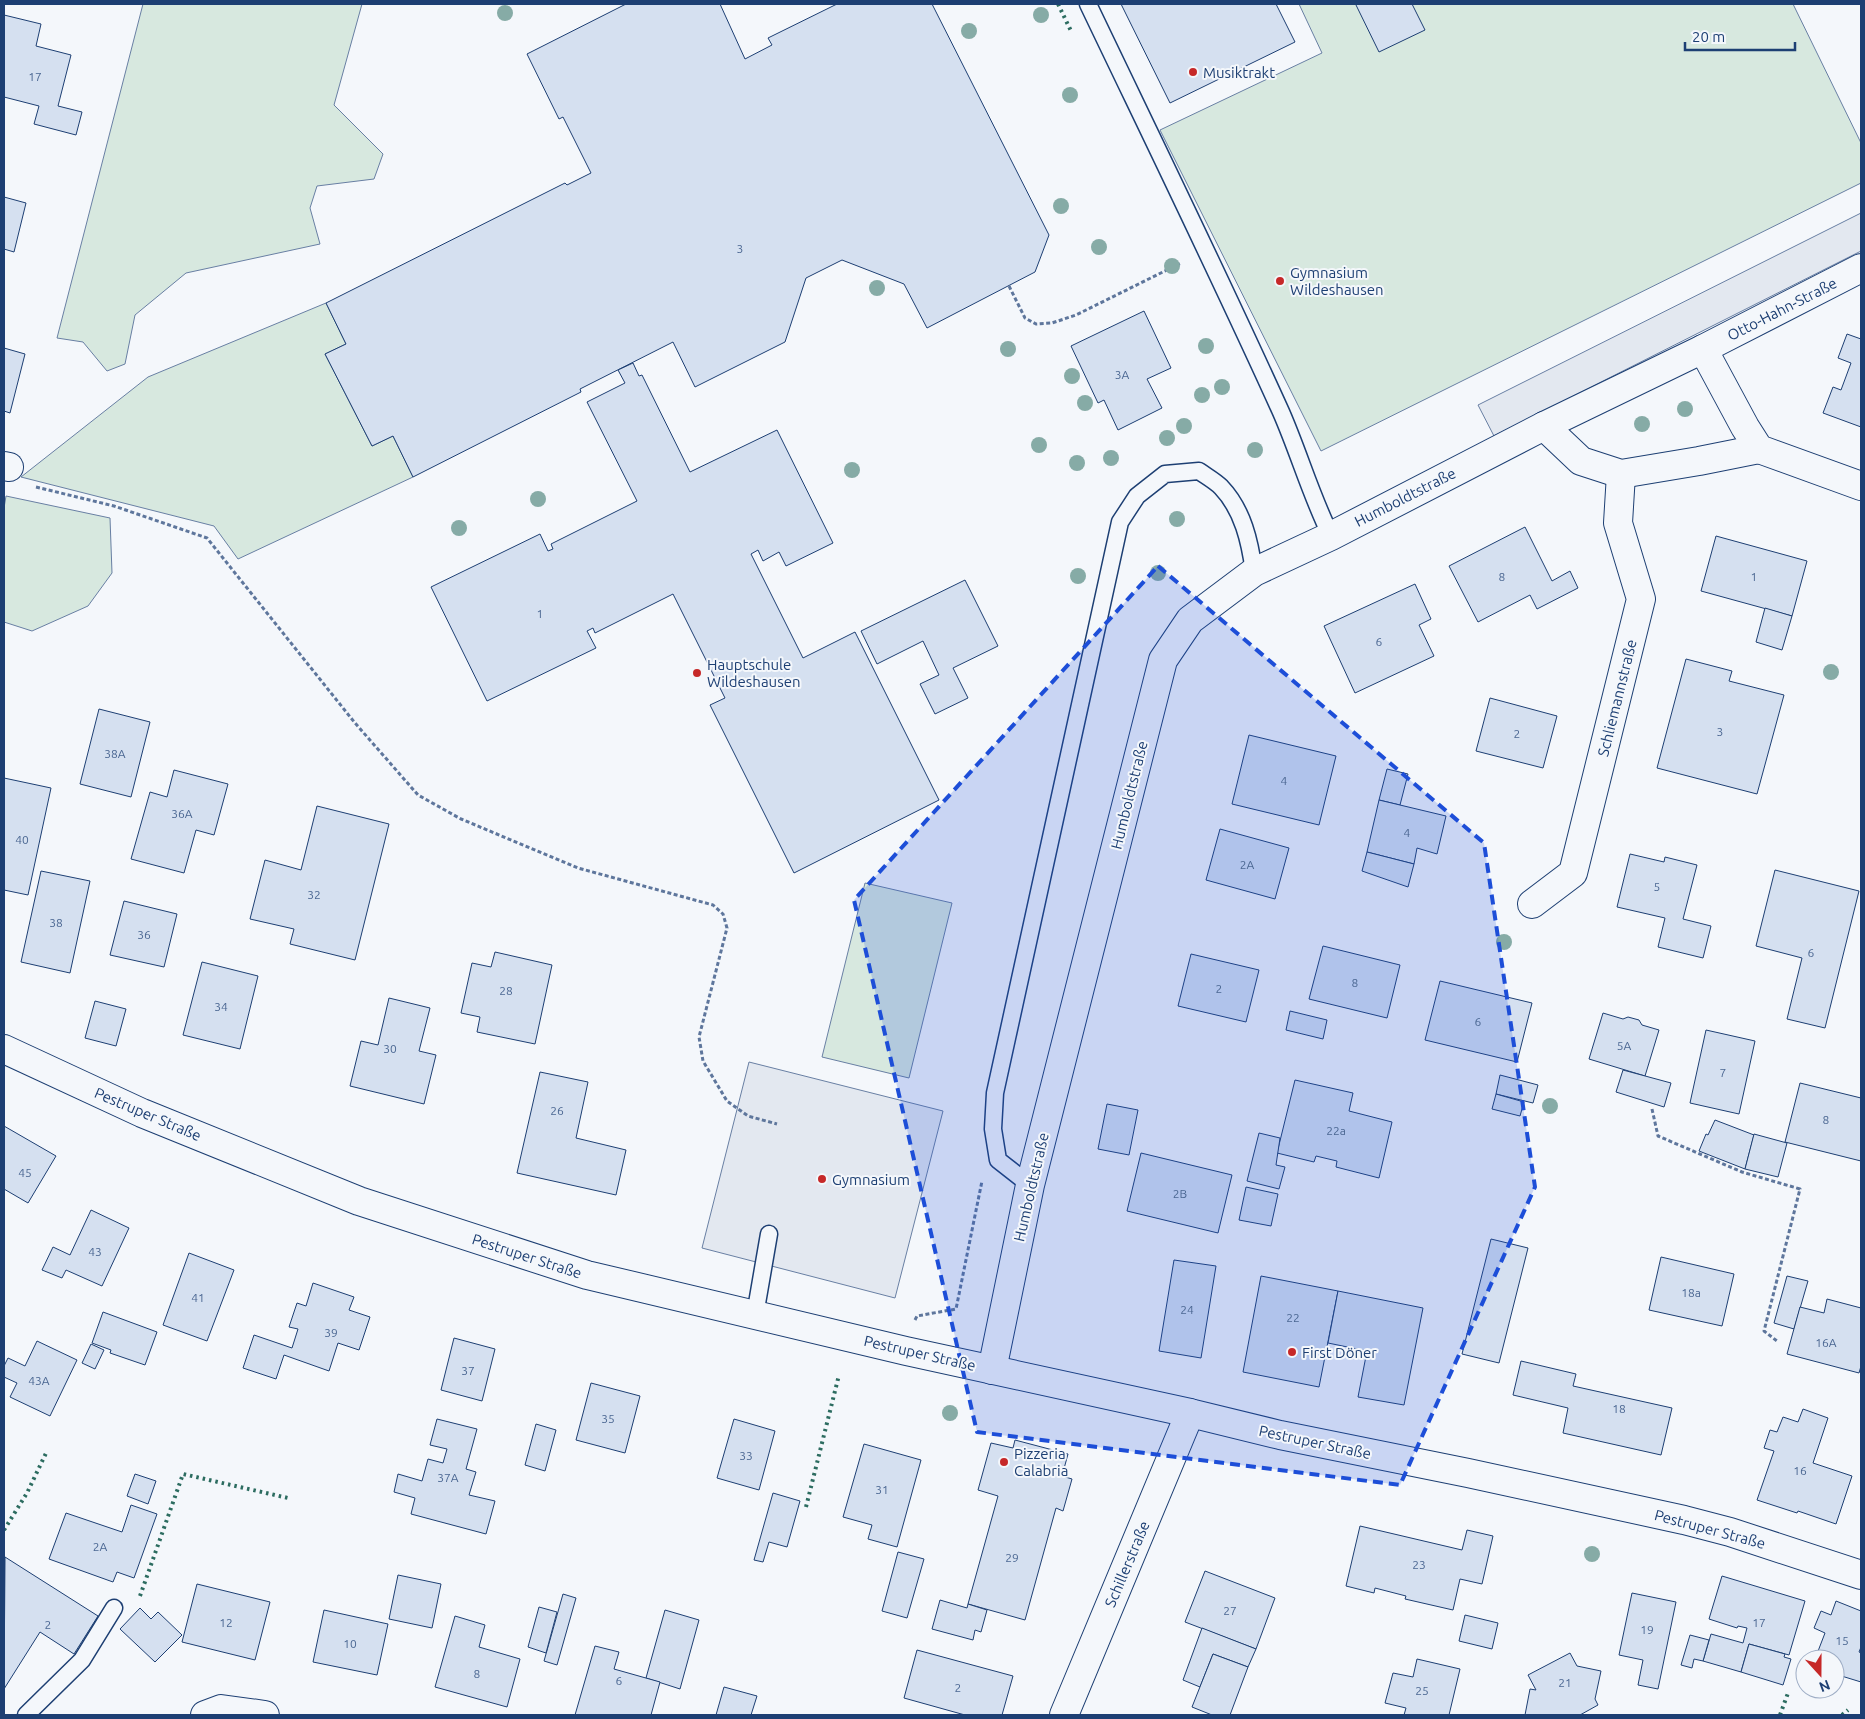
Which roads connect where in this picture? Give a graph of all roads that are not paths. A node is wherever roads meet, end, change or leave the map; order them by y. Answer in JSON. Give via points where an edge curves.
{"nodes":[{"id":1,"x":1088,"y":4,"type":"edge"},
{"id":2,"x":1861,"y":268,"type":"edge"},
{"id":3,"x":1703,"y":349,"type":"junction"},
{"id":4,"x":1544,"y":426,"type":"junction"},
{"id":5,"x":1759,"y":449,"type":"junction"},
{"id":6,"x":1621,"y":474,"type":"junction"},
{"id":7,"x":1861,"y":486,"type":"edge"},
{"id":8,"x":1331,"y":536,"type":"junction"},
{"id":9,"x":1254,"y":572,"type":"junction"},
{"id":10,"x":1532,"y":904,"type":"dead end"},
{"id":11,"x":4,"y":1049,"type":"edge"},
{"id":12,"x":1030,"y":1185,"type":"junction"},
{"id":13,"x":769,"y":1234,"type":"dead end"},
{"id":14,"x":755,"y":1315,"type":"junction"},
{"id":15,"x":992,"y":1370,"type":"junction"},
{"id":16,"x":1190,"y":1413,"type":"junction"},
{"id":17,"x":1861,"y":1575,"type":"edge"},
{"id":18,"x":114,"y":1608,"type":"dead end"},
{"id":19,"x":26,"y":1715,"type":"edge"},
{"id":20,"x":205,"y":1715,"type":"edge"},
{"id":21,"x":265,"y":1715,"type":"edge"},
{"id":22,"x":1064,"y":1715,"type":"edge"}],
"edges":[{"from":1,"to":8,"type":"lane","via":[[1282,415]]},
{"from":2,"to":3,"type":"street","name":"Otto-Hahn-Straße"},
{"from":3,"to":4,"type":"street","name":"Humboldtstraße"},
{"from":3,"to":5,"type":"street"},
{"from":4,"to":6,"type":"street","via":[[1581,461]]},
{"from":4,"to":8,"type":"street","name":"Humboldtstraße"},
{"from":5,"to":6,"type":"street"},
{"from":5,"to":7,"type":"street"},
{"from":6,"to":10,"type":"street","name":"Schliemannstraße","via":[[1618,523],[1641,599],[1574,873]]},
{"from":8,"to":9,"type":"street","name":"Humboldtstraße"},
{"from":9,"to":12,"type":"street","name":"Humboldtstraße","via":[[1190,620],[1163,660]]},
{"from":9,"to":12,"type":"lane","via":[[1251,546],[1236,506],[1200,471],[1165,474],[1137,496],[1120,522],[995,1093],[992,1129],[998,1160]]},
{"from":11,"to":14,"type":"street","name":"Pestruper Straße","via":[[142,1113],[359,1200],[587,1275]]},
{"from":12,"to":15,"type":"street","name":"Humboldtstraße"},
{"from":13,"to":14,"type":"lane"},
{"from":14,"to":15,"type":"street","name":"Pestruper Straße"},
{"from":15,"to":16,"type":"street","name":"Pestruper Straße"},
{"from":16,"to":17,"type":"street","name":"Pestruper Straße","via":[[1684,1520]]},
{"from":16,"to":22,"type":"street","name":"Schillerstraße"},
{"from":18,"to":19,"type":"lane","via":[[82,1660]]},
{"from":20,"to":21,"type":"street","via":[[221,1709]]}]}
